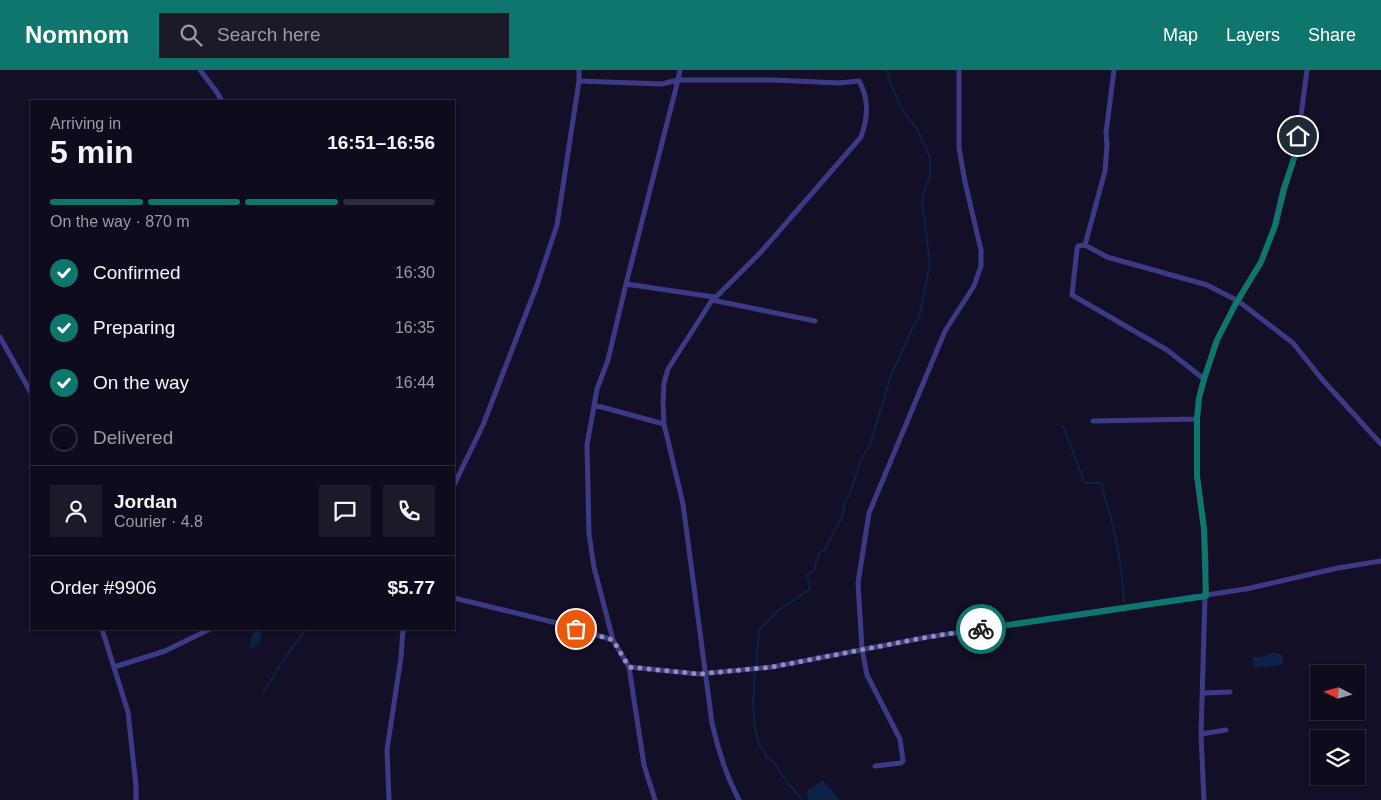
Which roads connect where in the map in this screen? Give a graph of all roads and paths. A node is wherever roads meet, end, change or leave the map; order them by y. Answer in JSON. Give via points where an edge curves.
{"nodes":[{"id":1,"x":200,"y":70,"type":"edge"},
{"id":2,"x":579,"y":70,"type":"edge"},
{"id":3,"x":680,"y":70,"type":"edge"},
{"id":4,"x":959,"y":70,"type":"edge"},
{"id":5,"x":1114,"y":70,"type":"edge"},
{"id":6,"x":1307,"y":70,"type":"edge"},
{"id":7,"x":678,"y":80,"type":"junction"},
{"id":8,"x":579,"y":81,"type":"junction"},
{"id":9,"x":221,"y":100,"type":"edge"},
{"id":10,"x":1085,"y":245,"type":"junction"},
{"id":11,"x":626,"y":284,"type":"junction"},
{"id":12,"x":713,"y":299,"type":"junction"},
{"id":13,"x":1238,"y":301,"type":"junction"},
{"id":14,"x":815,"y":321,"type":"dead end"},
{"id":15,"x":0,"y":337,"type":"edge"},
{"id":16,"x":1204,"y":379,"type":"junction"},
{"id":17,"x":30,"y":391,"type":"edge"},
{"id":18,"x":594,"y":405,"type":"junction"},
{"id":19,"x":1197,"y":418,"type":"junction"},
{"id":20,"x":1093,"y":421,"type":"dead end"},
{"id":21,"x":664,"y":424,"type":"junction"},
{"id":22,"x":1381,"y":444,"type":"edge"},
{"id":23,"x":455,"y":483,"type":"edge"},
{"id":24,"x":1381,"y":561,"type":"edge"},
{"id":25,"x":1206,"y":596,"type":"junction"},
{"id":26,"x":455,"y":598,"type":"edge"},
{"id":27,"x":102,"y":630,"type":"edge"},
{"id":28,"x":208,"y":630,"type":"edge"},
{"id":29,"x":402,"y":630,"type":"edge"},
{"id":30,"x":613,"y":640,"type":"junction"},
{"id":31,"x":862,"y":649,"type":"junction"},
{"id":32,"x":114,"y":667,"type":"junction"},
{"id":33,"x":629,"y":667,"type":"junction"},
{"id":34,"x":705,"y":673,"type":"junction"},
{"id":35,"x":1230,"y":692,"type":"dead end"},
{"id":36,"x":1202,"y":693,"type":"junction"},
{"id":37,"x":1226,"y":730,"type":"dead end"},
{"id":38,"x":1201,"y":734,"type":"junction"},
{"id":39,"x":875,"y":766,"type":"dead end"},
{"id":40,"x":136,"y":800,"type":"edge"},
{"id":41,"x":389,"y":800,"type":"edge"},
{"id":42,"x":655,"y":800,"type":"edge"},
{"id":43,"x":739,"y":800,"type":"edge"},
{"id":44,"x":1204,"y":800,"type":"edge"}],
"edges":[{"from":1,"to":9,"type":"street"},
{"from":2,"to":8,"type":"street"},
{"from":3,"to":7,"type":"street"},
{"from":4,"to":31,"type":"street","via":[[959,148],[981,250],[981,266],[974,286],[945,331],[869,513],[858,583]]},
{"from":5,"to":10,"type":"street","via":[[1105,170]]},
{"from":6,"to":13,"type":"street","via":[[1296,152],[1275,226],[1261,262]]},
{"from":7,"to":8,"type":"street","via":[[662,84]]},
{"from":7,"to":11,"type":"street"},
{"from":7,"to":12,"type":"street","via":[[858,81],[864,90],[867,110],[861,137],[760,253]]},
{"from":8,"to":23,"type":"street","via":[[557,225],[483,425]]},
{"from":10,"to":13,"type":"street","via":[[1107,257],[1207,285]]},
{"from":10,"to":16,"type":"street","via":[[1077,249],[1072,295],[1166,350]]},
{"from":11,"to":12,"type":"street"},
{"from":11,"to":18,"type":"street"},
{"from":12,"to":14,"type":"street"},
{"from":12,"to":21,"type":"street","via":[[668,369],[664,383]]},
{"from":13,"to":16,"type":"street","via":[[1217,340]]},
{"from":13,"to":22,"type":"street","via":[[1293,343],[1320,378]]},
{"from":15,"to":17,"type":"street"},
{"from":16,"to":19,"type":"street"},
{"from":18,"to":21,"type":"street"},
{"from":18,"to":30,"type":"street","via":[[587,446],[589,534],[594,568]]},
{"from":19,"to":20,"type":"street"},
{"from":19,"to":25,"type":"street","via":[[1197,476],[1204,529]]},
{"from":21,"to":34,"type":"street","via":[[683,504]]},
{"from":24,"to":25,"type":"street"},
{"from":25,"to":31,"type":"street"},
{"from":25,"to":36,"type":"street"},
{"from":26,"to":30,"type":"street"},
{"from":27,"to":32,"type":"street"},
{"from":28,"to":32,"type":"street","via":[[165,651]]},
{"from":29,"to":41,"type":"street","via":[[387,750]]},
{"from":30,"to":33,"type":"street"},
{"from":31,"to":34,"type":"street","via":[[772,667]]},
{"from":31,"to":39,"type":"street","via":[[868,678],[900,739],[903,761]]},
{"from":32,"to":40,"type":"street","via":[[128,712]]},
{"from":33,"to":34,"type":"street"},
{"from":33,"to":42,"type":"street","via":[[644,764]]},
{"from":34,"to":43,"type":"street","via":[[717,747]]},
{"from":35,"to":36,"type":"street"},
{"from":36,"to":38,"type":"street"},
{"from":37,"to":38,"type":"street"},
{"from":38,"to":44,"type":"street"}]}
